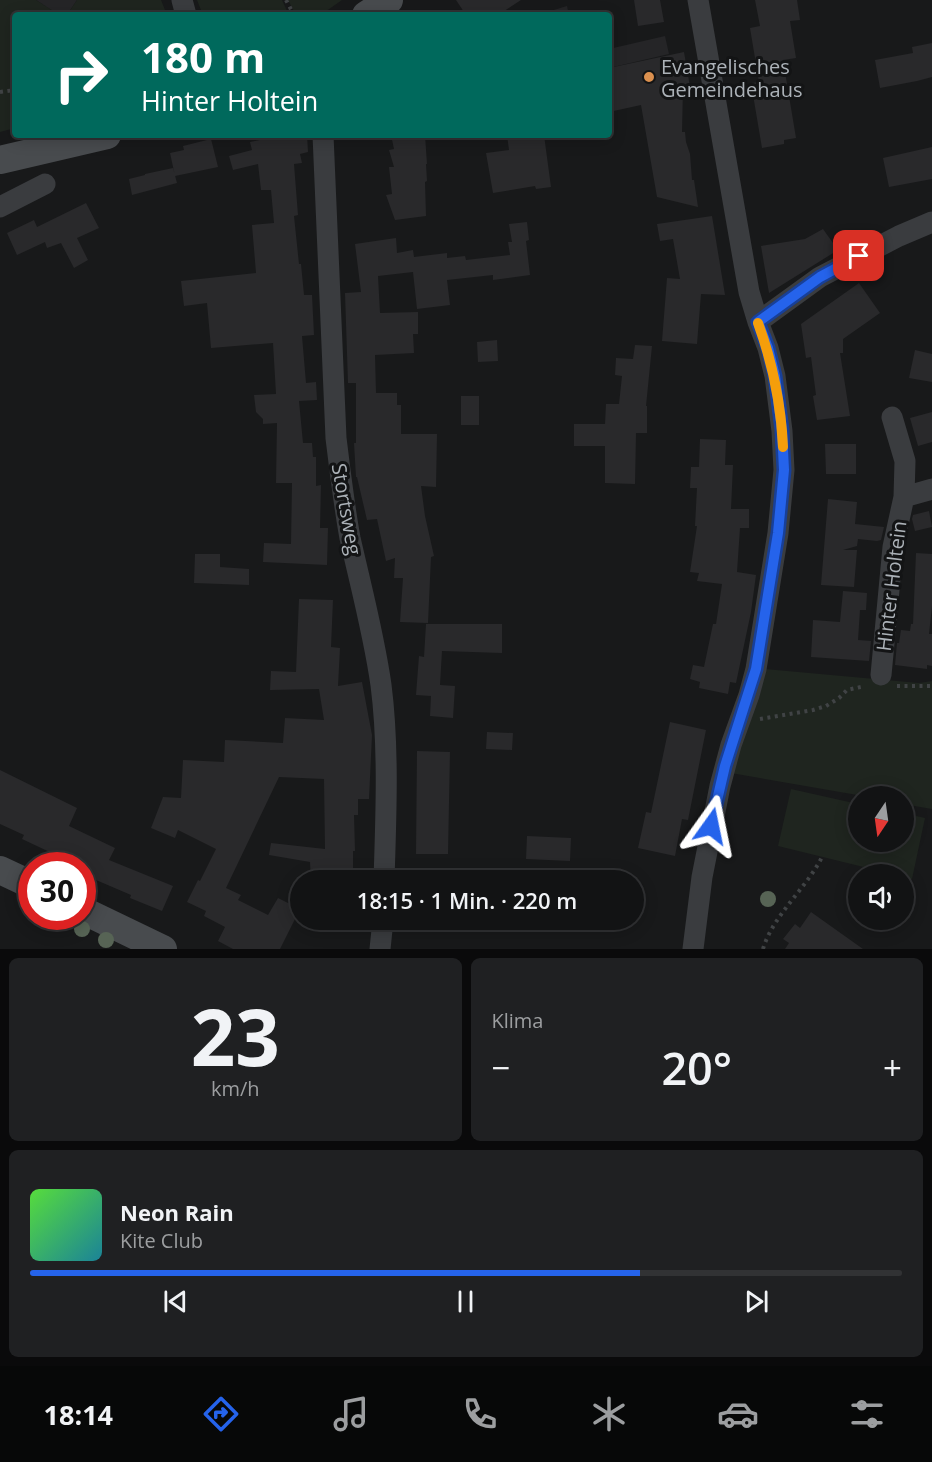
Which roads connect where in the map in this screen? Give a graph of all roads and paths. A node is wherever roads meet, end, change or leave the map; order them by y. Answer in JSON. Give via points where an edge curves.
{"nodes":[{"id":1,"x":389,"y":0,"type":"edge"},
{"id":2,"x":698,"y":0,"type":"edge"},
{"id":3,"x":371,"y":12,"type":"edge"},
{"id":4,"x":94,"y":138,"type":"edge"},
{"id":5,"x":323,"y":138,"type":"edge"},
{"id":6,"x":0,"y":160,"type":"edge"},
{"id":7,"x":45,"y":184,"type":"dead end"},
{"id":8,"x":0,"y":207,"type":"edge"},
{"id":9,"x":932,"y":222,"type":"edge"},
{"id":10,"x":758,"y":322,"type":"junction"},
{"id":11,"x":892,"y":417,"type":"dead end"},
{"id":12,"x":932,"y":489,"type":"edge"},
{"id":13,"x":904,"y":497,"type":"junction"},
{"id":14,"x":881,"y":675,"type":"dead end"},
{"id":15,"x":847,"y":690,"type":"dead end"},
{"id":16,"x":740,"y":720,"type":"junction"},
{"id":17,"x":822,"y":857,"type":"dead end"},
{"id":18,"x":0,"y":870,"type":"edge"},
{"id":19,"x":384,"y":870,"type":"edge"},
{"id":20,"x":18,"y":878,"type":"edge"},
{"id":21,"x":96,"y":917,"type":"edge"},
{"id":22,"x":382,"y":930,"type":"edge"},
{"id":23,"x":163,"y":949,"type":"edge"},
{"id":24,"x":380,"y":949,"type":"edge"},
{"id":25,"x":693,"y":949,"type":"edge"},
{"id":26,"x":763,"y":949,"type":"edge"}],
"edges":[{"from":1,"to":3,"type":"main road"},
{"from":2,"to":10,"type":"street","via":[[749,292]]},
{"from":4,"to":6,"type":"main road"},
{"from":5,"to":19,"type":"street","name":"Stortsweg","via":[[336,438],[348,526],[373,636],[383,707]]},
{"from":7,"to":8,"type":"street"},
{"from":9,"to":10,"type":"street","via":[[820,277]]},
{"from":10,"to":16,"type":"street","via":[[775,376],[784,470],[756,669]]},
{"from":11,"to":13,"type":"street","name":"Hinter Holtein","via":[[905,461]]},
{"from":12,"to":13,"type":"street","name":"Hinter Holtein"},
{"from":13,"to":14,"type":"street","name":"Hinter Holtein","via":[[892,547]]},
{"from":15,"to":16,"type":"path","via":[[826,706],[813,710]]},
{"from":16,"to":25,"type":"street","via":[[711,826]]},
{"from":17,"to":26,"type":"path","via":[[772,928]]},
{"from":18,"to":20,"type":"main road"},
{"from":21,"to":23,"type":"main road"},
{"from":22,"to":24,"type":"street"}]}
